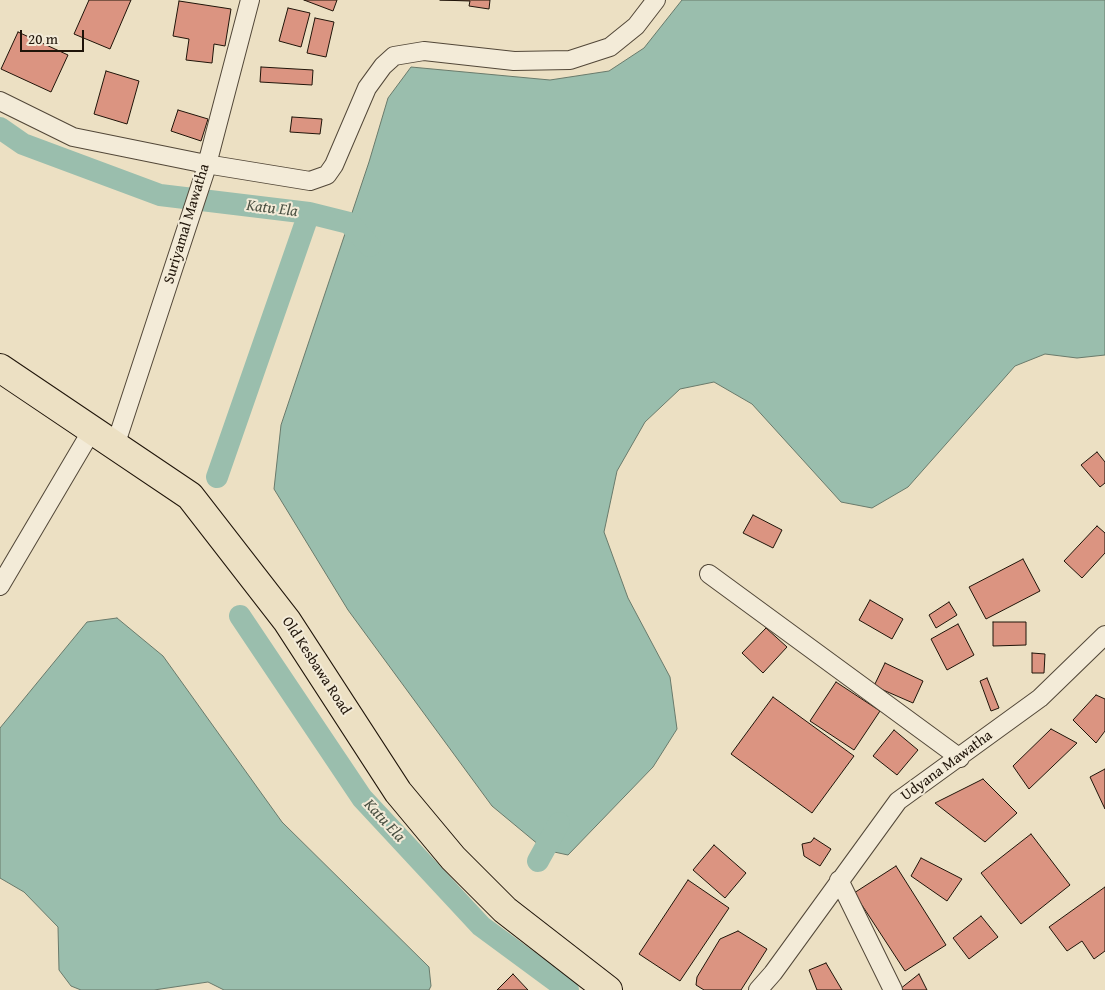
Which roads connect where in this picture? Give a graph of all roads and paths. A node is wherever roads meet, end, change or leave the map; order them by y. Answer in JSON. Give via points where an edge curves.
{"nodes":[{"id":1,"x":250,"y":0,"type":"edge"},
{"id":2,"x":656,"y":0,"type":"edge"},
{"id":3,"x":0,"y":101,"type":"edge"},
{"id":4,"x":205,"y":168,"type":"junction"},
{"id":5,"x":0,"y":368,"type":"edge"},
{"id":6,"x":92,"y":430,"type":"junction"},
{"id":7,"x":115,"y":446,"type":"junction"},
{"id":8,"x":709,"y":574,"type":"dead end"},
{"id":9,"x":0,"y":586,"type":"edge"},
{"id":10,"x":1105,"y":635,"type":"edge"},
{"id":11,"x":960,"y":758,"type":"junction"},
{"id":12,"x":839,"y":880,"type":"junction"},
{"id":13,"x":608,"y":990,"type":"edge"},
{"id":14,"x":758,"y":990,"type":"edge"},
{"id":15,"x":894,"y":990,"type":"edge"}],
"edges":[{"from":1,"to":4,"type":"street","name":"Suriyamal Mawatha"},
{"from":2,"to":4,"type":"street","via":[[636,26],[610,48],[570,60],[514,61],[424,51],[394,56],[367,88],[334,165],[320,179],[310,181]]},
{"from":3,"to":4,"type":"street","via":[[73,137]]},
{"from":4,"to":7,"type":"street","name":"Suriyamal Mawatha"},
{"from":5,"to":6,"type":"main road","name":"Old Kesbawa Road"},
{"from":6,"to":7,"type":"main road","name":"Old Kesbawa Road"},
{"from":6,"to":9,"type":"street"},
{"from":7,"to":13,"type":"main road","name":"Old Kesbawa Road","via":[[190,496],[287,621],[398,792],[453,858],[505,910]]},
{"from":8,"to":11,"type":"street"},
{"from":10,"to":11,"type":"street","name":"Udyana Mawatha","via":[[1040,698]]},
{"from":11,"to":12,"type":"street","name":"Udyana Mawatha","via":[[898,801]]},
{"from":12,"to":14,"type":"street","name":"Udyana Mawatha"},
{"from":12,"to":15,"type":"street"}]}
